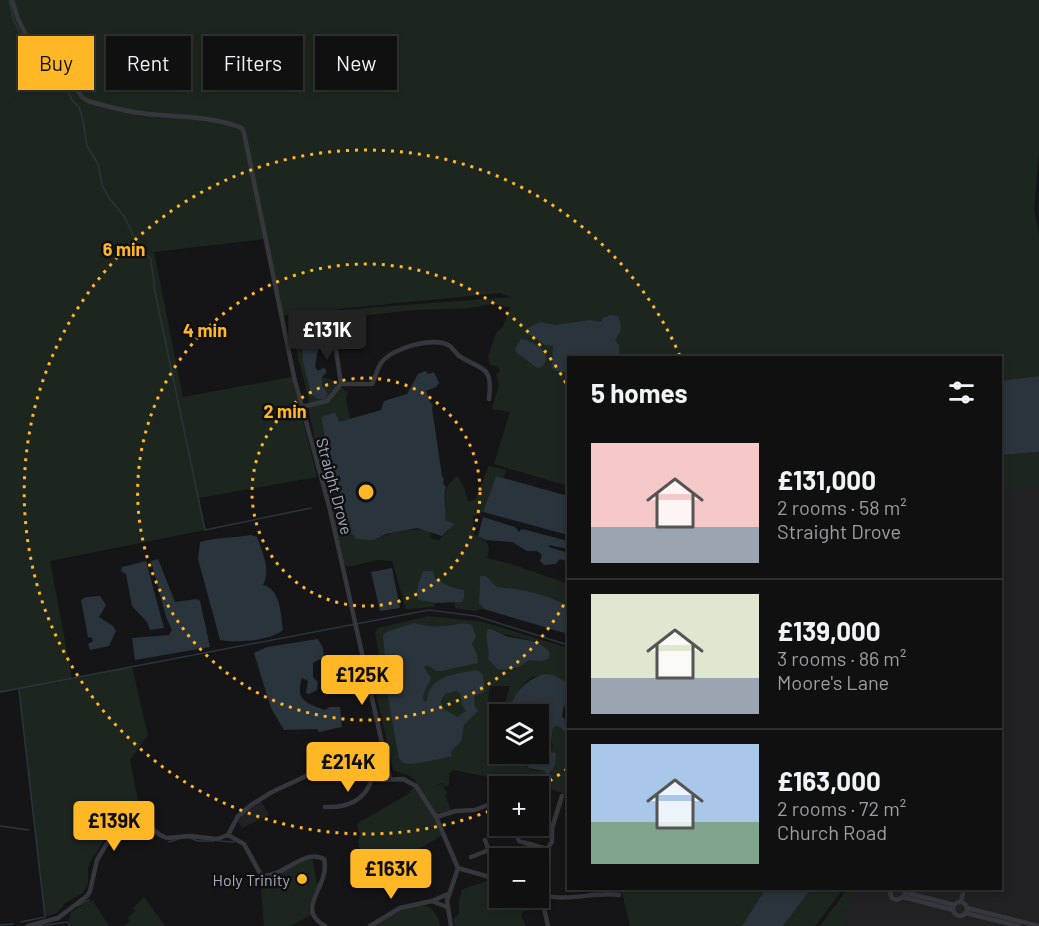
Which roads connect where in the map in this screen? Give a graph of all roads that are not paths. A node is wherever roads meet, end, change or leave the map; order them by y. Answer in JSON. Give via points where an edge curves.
{"nodes":[{"id":1,"x":12,"y":0,"type":"edge"},
{"id":2,"x":334,"y":336,"type":"dead end"},
{"id":3,"x":341,"y":384,"type":"junction"},
{"id":4,"x":489,"y":399,"type":"dead end"},
{"id":5,"x":302,"y":408,"type":"junction"},
{"id":6,"x":372,"y":778,"type":"junction"},
{"id":7,"x":390,"y":779,"type":"junction"},
{"id":8,"x":333,"y":799,"type":"dead end"},
{"id":9,"x":567,"y":802,"type":"edge"},
{"id":10,"x":489,"y":804,"type":"edge"},
{"id":11,"x":325,"y":807,"type":"dead end"},
{"id":12,"x":334,"y":808,"type":"junction"},
{"id":13,"x":436,"y":817,"type":"junction"},
{"id":14,"x":228,"y":835,"type":"junction"},
{"id":15,"x":515,"y":836,"type":"edge"},
{"id":16,"x":485,"y":840,"type":"dead end"},
{"id":17,"x":544,"y":848,"type":"edge"},
{"id":18,"x":548,"y":848,"type":"edge"},
{"id":19,"x":489,"y":850,"type":"joint"},
{"id":20,"x":471,"y":857,"type":"dead end"},
{"id":21,"x":458,"y":868,"type":"junction"},
{"id":22,"x":489,"y":876,"type":"edge"},
{"id":23,"x":892,"y":890,"type":"edge"},
{"id":24,"x":964,"y":890,"type":"edge"},
{"id":25,"x":903,"y":893,"type":"edge"},
{"id":26,"x":448,"y":894,"type":"junction"},
{"id":27,"x":619,"y":895,"type":"dead end"},
{"id":28,"x":549,"y":896,"type":"edge"},
{"id":29,"x":432,"y":901,"type":"junction"},
{"id":30,"x":961,"y":902,"type":"junction"},
{"id":31,"x":447,"y":907,"type":"junction"},
{"id":32,"x":953,"y":907,"type":"junction"},
{"id":33,"x":544,"y":908,"type":"edge"},
{"id":34,"x":966,"y":910,"type":"junction"},
{"id":35,"x":321,"y":925,"type":"edge"},
{"id":36,"x":28,"y":926,"type":"edge"},
{"id":37,"x":370,"y":926,"type":"edge"},
{"id":38,"x":451,"y":926,"type":"edge"},
{"id":39,"x":548,"y":926,"type":"edge"},
{"id":40,"x":1019,"y":926,"type":"edge"},
{"id":41,"x":1039,"y":926,"type":"edge"}],
"edges":[{"from":1,"to":5,"type":"street","name":"Straight Drove","via":[[27,37],[88,101],[136,113],[190,117],[242,128]]},
{"from":2,"to":3,"type":"street"},
{"from":3,"to":4,"type":"street","via":[[372,384],[387,357],[416,344],[441,344],[484,368],[491,383]]},
{"from":3,"to":5,"type":"street","via":[[327,401]]},
{"from":5,"to":7,"type":"street","name":"Straight Drove","via":[[330,510]]},
{"from":6,"to":7,"type":"street"},
{"from":6,"to":12,"type":"street","via":[[362,797]]},
{"from":6,"to":14,"type":"street","via":[[329,770],[312,773],[251,805],[238,816]]},
{"from":7,"to":13,"type":"street","via":[[413,784]]},
{"from":8,"to":12,"type":"street"},
{"from":9,"to":18,"type":"street","via":[[561,799]]},
{"from":10,"to":13,"type":"street"},
{"from":11,"to":12,"type":"street"},
{"from":13,"to":21,"type":"street"},
{"from":14,"to":35,"type":"street","via":[[244,844],[263,876],[312,856],[324,859],[324,881],[312,908]]},
{"from":14,"to":36,"type":"street","via":[[217,839],[167,838],[148,825],[122,828],[110,838],[97,860],[87,896],[58,918]]},
{"from":15,"to":17,"type":"street","via":[[519,841]]},
{"from":16,"to":19,"type":"street"},
{"from":19,"to":20,"type":"street"},
{"from":21,"to":22,"type":"street"},
{"from":21,"to":26,"type":"street"},
{"from":23,"to":25,"type":"street","via":[[892,898],[897,900]]},
{"from":24,"to":30,"type":"street"},
{"from":25,"to":32,"type":"street"},
{"from":26,"to":29,"type":"street"},
{"from":26,"to":31,"type":"street"},
{"from":27,"to":28,"type":"street"},
{"from":29,"to":31,"type":"street"},
{"from":29,"to":37,"type":"street","via":[[400,908]]},
{"from":30,"to":32,"type":"street"},
{"from":30,"to":34,"type":"street"},
{"from":31,"to":38,"type":"street"},
{"from":32,"to":34,"type":"street","via":[[958,916]]},
{"from":33,"to":39,"type":"street"},
{"from":34,"to":40,"type":"street"},
{"from":34,"to":41,"type":"street"}]}
